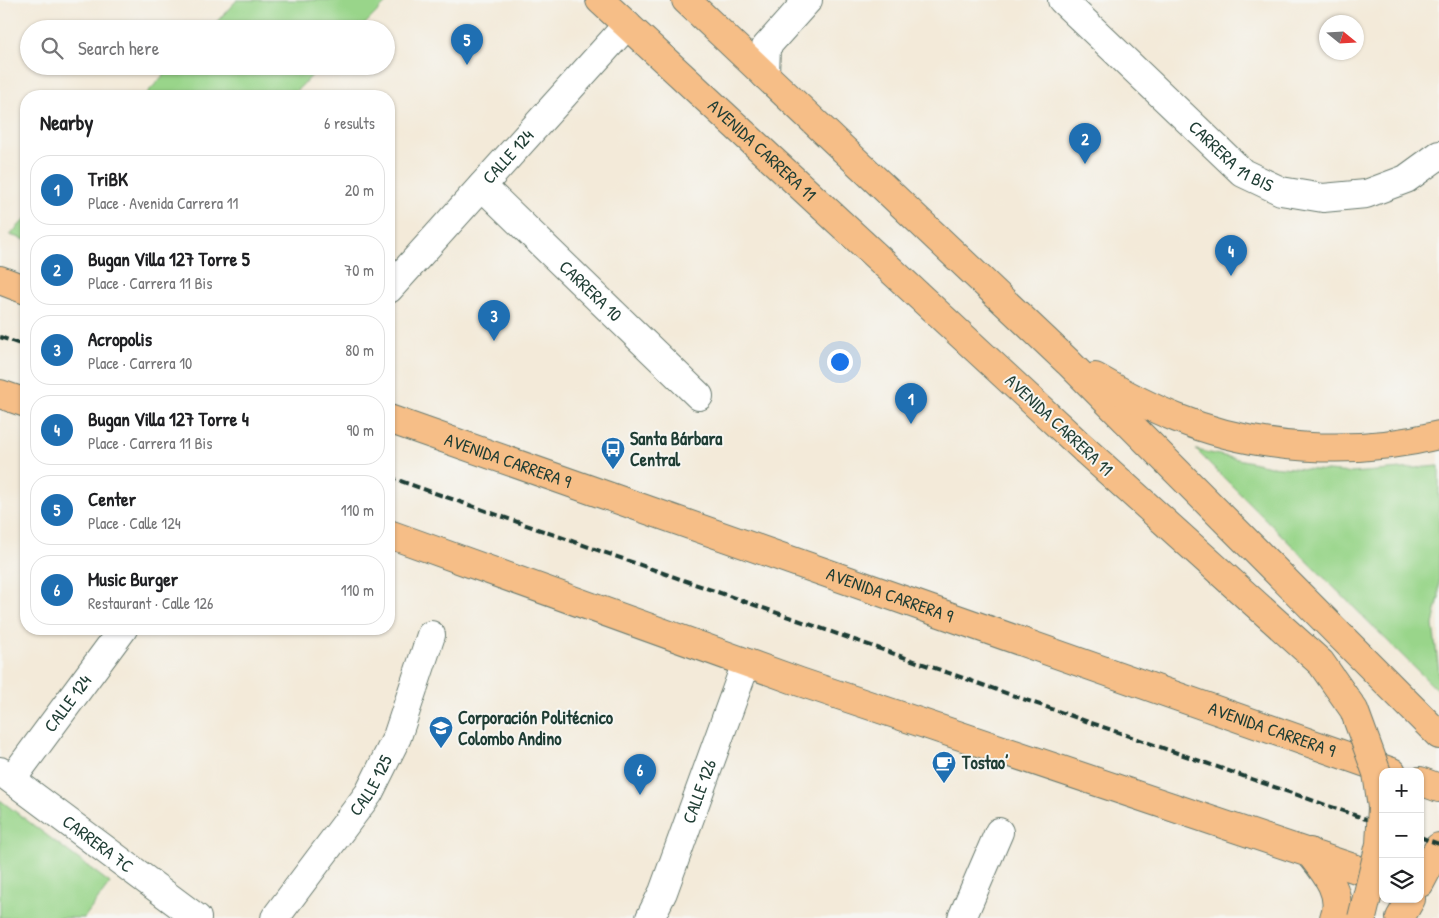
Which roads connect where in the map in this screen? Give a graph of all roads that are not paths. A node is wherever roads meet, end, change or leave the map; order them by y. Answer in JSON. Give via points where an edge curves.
{"nodes":[{"id":1,"x":600,"y":0,"type":"edge"},
{"id":2,"x":686,"y":0,"type":"edge"},
{"id":3,"x":808,"y":0,"type":"edge"},
{"id":4,"x":1062,"y":0,"type":"edge"},
{"id":5,"x":627,"y":25,"type":"junction"},
{"id":6,"x":735,"y":46,"type":"junction"},
{"id":7,"x":766,"y":47,"type":"junction"},
{"id":8,"x":765,"y":75,"type":"junction"},
{"id":9,"x":1439,"y":155,"type":"edge"},
{"id":10,"x":482,"y":186,"type":"junction"},
{"id":11,"x":0,"y":280,"type":"edge"},
{"id":12,"x":395,"y":282,"type":"edge"},
{"id":13,"x":20,"y":288,"type":"edge"},
{"id":14,"x":1068,"y":362,"type":"junction"},
{"id":15,"x":0,"y":394,"type":"edge"},
{"id":16,"x":699,"y":396,"type":"dead end"},
{"id":17,"x":20,"y":402,"type":"edge"},
{"id":18,"x":395,"y":421,"type":"edge"},
{"id":19,"x":1439,"y":435,"type":"edge"},
{"id":20,"x":395,"y":536,"type":"edge"},
{"id":21,"x":431,"y":634,"type":"dead end"},
{"id":22,"x":118,"y":635,"type":"edge"},
{"id":23,"x":746,"y":663,"type":"junction"},
{"id":24,"x":1439,"y":735,"type":"edge"},
{"id":25,"x":1381,"y":768,"type":"edge"},
{"id":26,"x":6,"y":775,"type":"edge"},
{"id":27,"x":1424,"y":783,"type":"edge"},
{"id":28,"x":1439,"y":788,"type":"edge"},
{"id":29,"x":999,"y":832,"type":"dead end"},
{"id":30,"x":1439,"y":847,"type":"edge"},
{"id":31,"x":1308,"y":852,"type":"junction"},
{"id":32,"x":1424,"y":875,"type":"edge"},
{"id":33,"x":1379,"y":877,"type":"edge"},
{"id":34,"x":1424,"y":892,"type":"edge"},
{"id":35,"x":1439,"y":897,"type":"edge"},
{"id":36,"x":1409,"y":903,"type":"edge"},
{"id":37,"x":198,"y":918,"type":"edge"},
{"id":38,"x":275,"y":918,"type":"edge"},
{"id":39,"x":650,"y":918,"type":"edge"},
{"id":40,"x":962,"y":918,"type":"edge"},
{"id":41,"x":1334,"y":918,"type":"edge"},
{"id":42,"x":1362,"y":918,"type":"edge"},
{"id":43,"x":1400,"y":918,"type":"edge"}],
"edges":[{"from":1,"to":5,"type":"main road","name":"AVENIDA CARRERA 11"},
{"from":2,"to":6,"type":"main road"},
{"from":3,"to":7,"type":"street"},
{"from":4,"to":9,"type":"street","name":"CARRERA 11 BIS","via":[[1243,173],[1281,191],[1323,198],[1366,194],[1406,179]]},
{"from":5,"to":10,"type":"street","name":"CALLE 124"},
{"from":5,"to":42,"type":"main road","name":"AVENIDA CARRERA 11","bridge":true,"via":[[1085,450],[1321,663],[1354,710],[1377,773],[1382,807],[1380,844]]},
{"from":6,"to":7,"type":"street"},
{"from":6,"to":8,"type":"main road"},
{"from":7,"to":8,"type":"street"},
{"from":8,"to":14,"type":"main road"},
{"from":10,"to":12,"type":"street","name":"CALLE 124"},
{"from":10,"to":16,"type":"street","name":"CARRERA 10"},
{"from":11,"to":13,"type":"main road"},
{"from":14,"to":19,"type":"main road","via":[[1178,419],[1236,437],[1295,446],[1356,448]]},
{"from":14,"to":24,"type":"main road"},
{"from":15,"to":17,"type":"main road"},
{"from":18,"to":25,"type":"main road","name":"AVENIDA CARRERA 9"},
{"from":20,"to":23,"type":"main road"},
{"from":21,"to":38,"type":"street","name":"CALLE 125","via":[[398,737],[370,793]]},
{"from":22,"to":26,"type":"street","name":"CALLE 124"},
{"from":23,"to":31,"type":"main road"},
{"from":23,"to":39,"type":"street","name":"CALLE 126","via":[[663,892]]},
{"from":26,"to":37,"type":"street","name":"CARRERA 7C"},
{"from":27,"to":28,"type":"main road"},
{"from":29,"to":40,"type":"street"},
{"from":30,"to":32,"type":"main road"},
{"from":31,"to":33,"type":"main road"},
{"from":31,"to":41,"type":"main road","via":[[1336,893]]},
{"from":34,"to":35,"type":"main road"},
{"from":36,"to":43,"type":"main road"}]}
